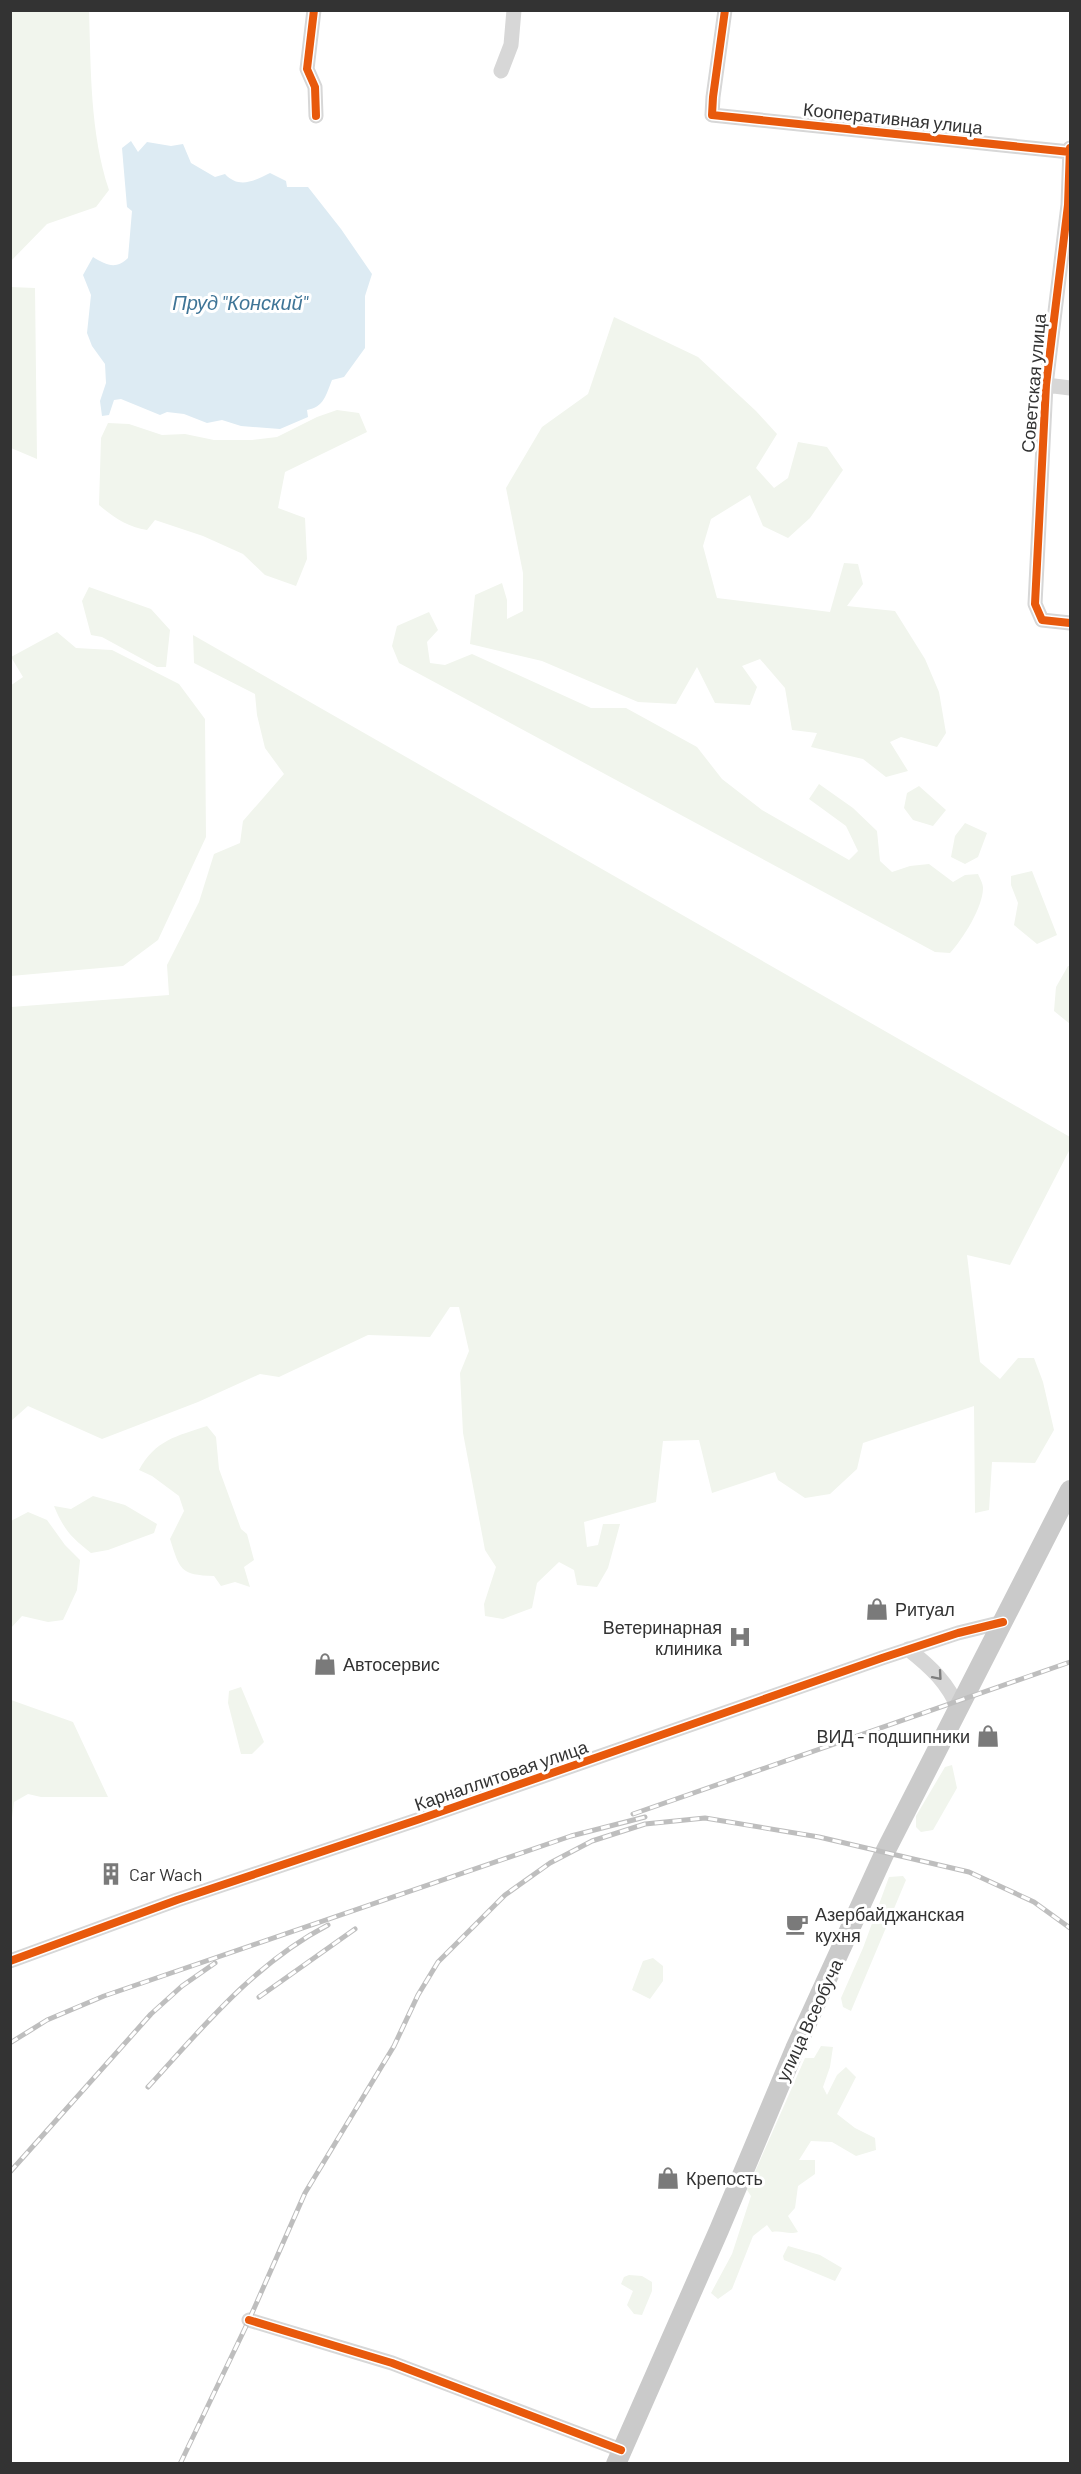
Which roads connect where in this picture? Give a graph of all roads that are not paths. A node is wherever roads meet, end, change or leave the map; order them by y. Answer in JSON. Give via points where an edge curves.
{"nodes":[{"id":1,"x":314,"y":10,"type":"edge"},
{"id":2,"x":514,"y":10,"type":"edge"},
{"id":3,"x":725,"y":10,"type":"edge"},
{"id":4,"x":501,"y":71,"type":"dead end"},
{"id":5,"x":316,"y":116,"type":"dead end"},
{"id":6,"x":1070,"y":150,"type":"edge"},
{"id":7,"x":1046,"y":385,"type":"junction"},
{"id":8,"x":1071,"y":388,"type":"edge"},
{"id":9,"x":1071,"y":623,"type":"edge"},
{"id":10,"x":1070,"y":1493,"type":"edge"},
{"id":11,"x":1004,"y":1622,"type":"junction"},
{"id":12,"x":914,"y":1647,"type":"junction"},
{"id":13,"x":959,"y":1710,"type":"junction"},
{"id":14,"x":14,"y":1957,"type":"edge"},
{"id":15,"x":249,"y":2320,"type":"dead end"},
{"id":16,"x":619,"y":2457,"type":"edge"}],
"edges":[{"from":1,"to":5,"type":"street","via":[[306,69],[315,87]]},
{"from":2,"to":4,"type":"street","via":[[511,45]]},
{"from":3,"to":6,"type":"street","name":"Кооперативная улица","via":[[712,115]]},
{"from":6,"to":7,"type":"street","name":"Советская улица","via":[[1068,205]]},
{"from":7,"to":8,"type":"street"},
{"from":7,"to":9,"type":"street","name":"Советская улица","via":[[1035,604],[1042,620]]},
{"from":10,"to":11,"type":"main road","name":"улица Всеобуча"},
{"from":11,"to":12,"type":"street","name":"Карналлитовая улица"},
{"from":11,"to":13,"type":"main road","name":"улица Всеобуча"},
{"from":12,"to":13,"type":"street","one_way":true,"via":[[938,1674]]},
{"from":12,"to":14,"type":"street","name":"Карналлитовая улица"},
{"from":13,"to":16,"type":"main road","name":"улица Всеобуча","via":[[885,1852],[795,2049]]},
{"from":15,"to":16,"type":"street","via":[[392,2363]]}]}
